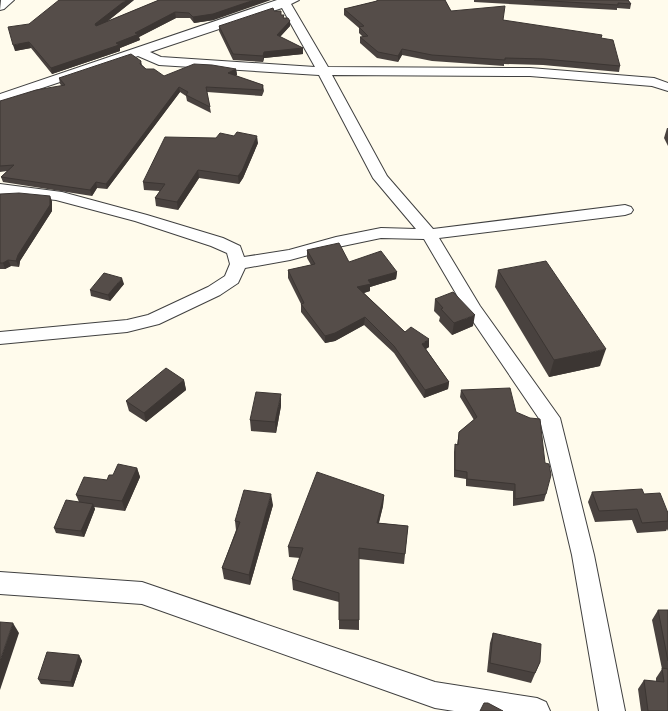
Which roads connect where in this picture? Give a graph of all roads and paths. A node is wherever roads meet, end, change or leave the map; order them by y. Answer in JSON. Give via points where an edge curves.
{"nodes":[{"id":1,"x":8,"y":0,"type":"edge"},
{"id":2,"x":287,"y":1,"type":"edge"},
{"id":3,"x":0,"y":7,"type":"edge"},
{"id":4,"x":140,"y":52,"type":"junction"},
{"id":5,"x":324,"y":71,"type":"junction"},
{"id":6,"x":668,"y":86,"type":"edge"},
{"id":7,"x":0,"y":98,"type":"edge"},
{"id":8,"x":0,"y":189,"type":"edge"},
{"id":9,"x":625,"y":210,"type":"dead end"},
{"id":10,"x":429,"y":234,"type":"junction"},
{"id":11,"x":238,"y":264,"type":"junction"},
{"id":12,"x":0,"y":338,"type":"edge"},
{"id":13,"x":0,"y":583,"type":"edge"},
{"id":14,"x":537,"y":711,"type":"edge"},
{"id":15,"x":612,"y":711,"type":"edge"}],
"edges":[{"from":1,"to":3,"type":"street"},
{"from":2,"to":4,"type":"street"},
{"from":2,"to":5,"type":"street"},
{"from":4,"to":5,"type":"street","via":[[159,61]]},
{"from":4,"to":7,"type":"street"},
{"from":5,"to":6,"type":"street","via":[[530,72],[654,82]]},
{"from":5,"to":10,"type":"street","via":[[380,178]]},
{"from":8,"to":11,"type":"street","via":[[57,196],[141,218],[234,250]]},
{"from":9,"to":10,"type":"street"},
{"from":10,"to":11,"type":"street","via":[[381,234]]},
{"from":10,"to":15,"type":"street","via":[[474,310],[550,418],[583,555]]},
{"from":11,"to":12,"type":"street","via":[[232,279],[214,291],[153,320],[127,326]]},
{"from":13,"to":14,"type":"street","via":[[142,594],[435,695]]}]}
